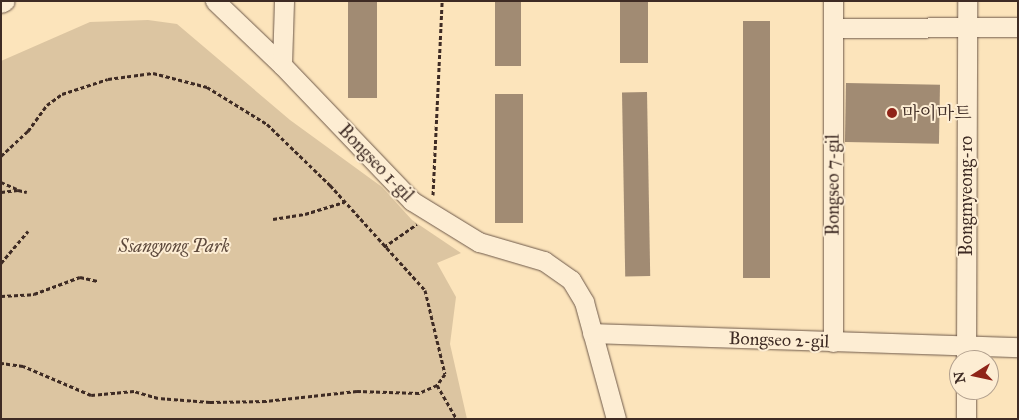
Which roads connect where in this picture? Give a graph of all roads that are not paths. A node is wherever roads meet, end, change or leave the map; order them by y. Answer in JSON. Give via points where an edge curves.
{"nodes":[{"id":1,"x":215,"y":1,"type":"edge"},
{"id":2,"x":284,"y":1,"type":"edge"},
{"id":3,"x":833,"y":1,"type":"edge"},
{"id":4,"x":966,"y":1,"type":"edge"},
{"id":5,"x":967,"y":27,"type":"junction"},
{"id":6,"x":1018,"y":27,"type":"edge"},
{"id":7,"x":833,"y":28,"type":"junction"},
{"id":8,"x":282,"y":65,"type":"junction"},
{"id":9,"x":592,"y":333,"type":"junction"},
{"id":10,"x":833,"y":342,"type":"junction"},
{"id":11,"x":1018,"y":347,"type":"edge"},
{"id":12,"x":966,"y":350,"type":"edge"},
{"id":13,"x":996,"y":350,"type":"edge"},
{"id":14,"x":949,"y":352,"type":"edge"},
{"id":15,"x":966,"y":400,"type":"edge"},
{"id":16,"x":616,"y":419,"type":"edge"},
{"id":17,"x":966,"y":419,"type":"edge"}],
"edges":[{"from":1,"to":8,"type":"street","name":"Bongseo 1-gil"},
{"from":2,"to":8,"type":"street"},
{"from":3,"to":7,"type":"street","name":"Bongseo 7-gil"},
{"from":4,"to":5,"type":"street","name":"Bongmyeong-ro"},
{"from":5,"to":6,"type":"street"},
{"from":5,"to":7,"type":"street"},
{"from":5,"to":12,"type":"street","name":"Bongmyeong-ro"},
{"from":7,"to":10,"type":"street","name":"Bongseo 7-gil"},
{"from":8,"to":9,"type":"street","name":"Bongseo 1-gil","via":[[412,201],[479,242],[544,261],[570,280],[584,302]]},
{"from":9,"to":10,"type":"street","name":"Bongseo 2-gil"},
{"from":9,"to":16,"type":"street","name":"Bongseo 1-gil"},
{"from":10,"to":14,"type":"street","name":"Bongseo 2-gil"},
{"from":11,"to":13,"type":"street","name":"Bongseo 2-gil"},
{"from":15,"to":17,"type":"street"}]}
